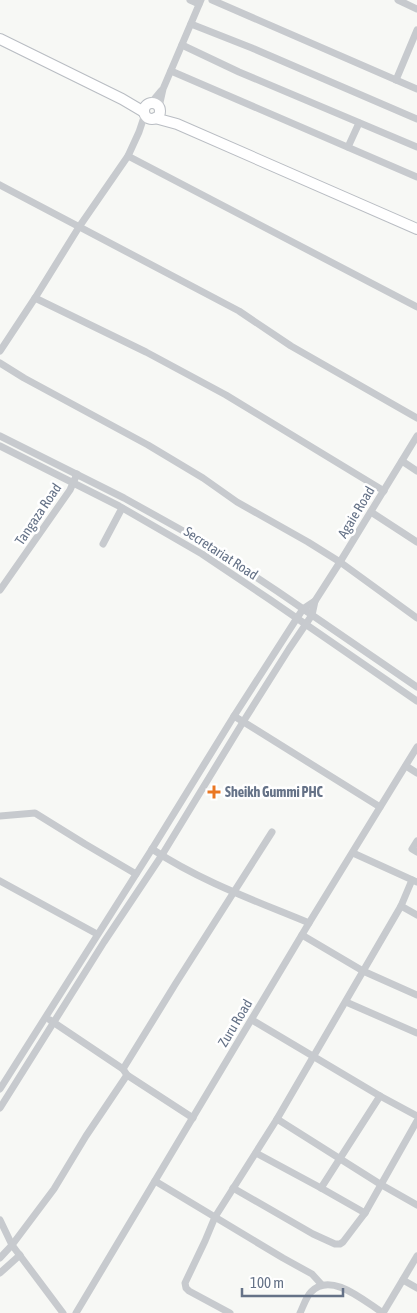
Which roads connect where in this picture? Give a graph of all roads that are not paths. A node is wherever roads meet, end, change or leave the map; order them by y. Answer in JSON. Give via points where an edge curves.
{"nodes":[{"id":1,"x":190,"y":0,"type":"edge"},
{"id":2,"x":212,"y":0,"type":"edge"},
{"id":3,"x":398,"y":0,"type":"edge"},
{"id":4,"x":200,"y":2,"type":"edge"},
{"id":5,"x":417,"y":9,"type":"edge"},
{"id":6,"x":190,"y":24,"type":"junction"},
{"id":7,"x":417,"y":30,"type":"edge"},
{"id":8,"x":0,"y":39,"type":"edge"},
{"id":9,"x":182,"y":45,"type":"junction"},
{"id":10,"x":171,"y":71,"type":"junction"},
{"id":11,"x":396,"y":80,"type":"junction"},
{"id":12,"x":417,"y":89,"type":"edge"},
{"id":13,"x":152,"y":111,"type":"junction"},
{"id":14,"x":417,"y":120,"type":"edge"},
{"id":15,"x":359,"y":123,"type":"junction"},
{"id":16,"x":417,"y":147,"type":"edge"},
{"id":17,"x":348,"y":148,"type":"junction"},
{"id":18,"x":128,"y":156,"type":"junction"},
{"id":19,"x":417,"y":177,"type":"edge"},
{"id":20,"x":0,"y":185,"type":"edge"},
{"id":21,"x":79,"y":227,"type":"junction"},
{"id":22,"x":417,"y":229,"type":"edge"},
{"id":23,"x":35,"y":298,"type":"junction"},
{"id":24,"x":417,"y":307,"type":"edge"},
{"id":25,"x":0,"y":351,"type":"edge"},
{"id":26,"x":0,"y":363,"type":"edge"},
{"id":27,"x":417,"y":418,"type":"edge"},
{"id":28,"x":0,"y":436,"type":"edge"},
{"id":29,"x":417,"y":436,"type":"edge"},
{"id":30,"x":0,"y":446,"type":"edge"},
{"id":31,"x":402,"y":461,"type":"junction"},
{"id":32,"x":417,"y":471,"type":"edge"},
{"id":33,"x":78,"y":474,"type":"junction"},
{"id":34,"x":73,"y":484,"type":"junction"},
{"id":35,"x":384,"y":491,"type":"junction"},
{"id":36,"x":122,"y":508,"type":"junction"},
{"id":37,"x":371,"y":512,"type":"junction"},
{"id":38,"x":417,"y":542,"type":"edge"},
{"id":39,"x":103,"y":544,"type":"dead end"},
{"id":40,"x":340,"y":562,"type":"junction"},
{"id":41,"x":0,"y":590,"type":"edge"},
{"id":42,"x":315,"y":601,"type":"junction"},
{"id":43,"x":303,"y":609,"type":"junction"},
{"id":44,"x":312,"y":616,"type":"junction"},
{"id":45,"x":297,"y":618,"type":"junction"},
{"id":46,"x":417,"y":618,"type":"edge"},
{"id":47,"x":306,"y":624,"type":"junction"},
{"id":48,"x":417,"y":687,"type":"edge"},
{"id":49,"x":417,"y":701,"type":"edge"},
{"id":50,"x":234,"y":716,"type":"junction"},
{"id":51,"x":243,"y":722,"type":"junction"},
{"id":52,"x":417,"y":747,"type":"edge"},
{"id":53,"x":406,"y":766,"type":"junction"},
{"id":54,"x":417,"y":773,"type":"edge"},
{"id":55,"x":380,"y":807,"type":"junction"},
{"id":56,"x":0,"y":816,"type":"edge"},
{"id":57,"x":272,"y":832,"type":"dead end"},
{"id":58,"x":417,"y":841,"type":"edge"},
{"id":59,"x":152,"y":848,"type":"junction"},
{"id":60,"x":417,"y":852,"type":"edge"},
{"id":61,"x":353,"y":853,"type":"junction"},
{"id":62,"x":162,"y":855,"type":"junction"},
{"id":63,"x":136,"y":874,"type":"junction"},
{"id":64,"x":0,"y":881,"type":"edge"},
{"id":65,"x":414,"y":881,"type":"edge"},
{"id":66,"x":233,"y":892,"type":"junction"},
{"id":67,"x":401,"y":906,"type":"junction"},
{"id":68,"x":417,"y":915,"type":"edge"},
{"id":69,"x":309,"y":923,"type":"junction"},
{"id":70,"x":98,"y":934,"type":"junction"},
{"id":71,"x":302,"y":935,"type":"junction"},
{"id":72,"x":363,"y":971,"type":"junction"},
{"id":73,"x":417,"y":995,"type":"edge"},
{"id":74,"x":346,"y":1002,"type":"junction"},
{"id":75,"x":46,"y":1016,"type":"junction"},
{"id":76,"x":252,"y":1020,"type":"junction"},
{"id":77,"x":54,"y":1022,"type":"junction"},
{"id":78,"x":417,"y":1033,"type":"edge"},
{"id":79,"x":314,"y":1057,"type":"junction"},
{"id":80,"x":125,"y":1072,"type":"junction"},
{"id":81,"x":8,"y":1077,"type":"junction"},
{"id":82,"x":16,"y":1082,"type":"junction"},
{"id":83,"x":0,"y":1089,"type":"edge"},
{"id":84,"x":380,"y":1096,"type":"junction"},
{"id":85,"x":0,"y":1108,"type":"edge"},
{"id":86,"x":417,"y":1116,"type":"edge"},
{"id":87,"x":192,"y":1118,"type":"junction"},
{"id":88,"x":277,"y":1119,"type":"junction"},
{"id":89,"x":417,"y":1121,"type":"edge"},
{"id":90,"x":256,"y":1153,"type":"junction"},
{"id":91,"x":340,"y":1158,"type":"junction"},
{"id":92,"x":155,"y":1181,"type":"junction"},
{"id":93,"x":380,"y":1184,"type":"junction"},
{"id":94,"x":233,"y":1188,"type":"junction"},
{"id":95,"x":321,"y":1188,"type":"junction"},
{"id":96,"x":417,"y":1205,"type":"edge"},
{"id":97,"x":365,"y":1213,"type":"junction"},
{"id":98,"x":215,"y":1217,"type":"junction"},
{"id":99,"x":0,"y":1220,"type":"edge"},
{"id":100,"x":12,"y":1245,"type":"junction"},
{"id":101,"x":20,"y":1255,"type":"junction"},
{"id":102,"x":417,"y":1256,"type":"edge"},
{"id":103,"x":0,"y":1258,"type":"edge"},
{"id":104,"x":0,"y":1273,"type":"edge"},
{"id":105,"x":403,"y":1280,"type":"junction"},
{"id":106,"x":322,"y":1285,"type":"junction"},
{"id":107,"x":417,"y":1288,"type":"edge"},
{"id":108,"x":63,"y":1313,"type":"edge"},
{"id":109,"x":76,"y":1313,"type":"edge"},
{"id":110,"x":230,"y":1313,"type":"edge"},
{"id":111,"x":300,"y":1313,"type":"edge"},
{"id":112,"x":383,"y":1313,"type":"edge"}],
"edges":[{"from":1,"to":4,"type":"street"},
{"from":2,"to":11,"type":"street"},
{"from":3,"to":5,"type":"street"},
{"from":4,"to":6,"type":"street"},
{"from":6,"to":9,"type":"street"},
{"from":6,"to":14,"type":"street"},
{"from":7,"to":11,"type":"street"},
{"from":8,"to":13,"type":"street"},
{"from":9,"to":10,"type":"street"},
{"from":9,"to":15,"type":"street"},
{"from":10,"to":13,"type":"street"},
{"from":10,"to":17,"type":"street"},
{"from":11,"to":12,"type":"street"},
{"from":13,"to":18,"type":"street"},
{"from":13,"to":22,"type":"street"},
{"from":15,"to":16,"type":"street"},
{"from":15,"to":17,"type":"street"},
{"from":17,"to":19,"type":"street"},
{"from":18,"to":21,"type":"street"},
{"from":18,"to":24,"type":"street"},
{"from":20,"to":21,"type":"street"},
{"from":21,"to":23,"type":"street"},
{"from":21,"to":27,"type":"street","via":[[239,311],[291,346]]},
{"from":23,"to":25,"type":"street"},
{"from":23,"to":35,"type":"street","via":[[226,395]]},
{"from":26,"to":40,"type":"street","via":[[148,445]]},
{"from":28,"to":33,"type":"street","name":"Secretariat Road"},
{"from":29,"to":31,"type":"street","name":"Agaie Road"},
{"from":30,"to":34,"type":"street","name":"Secretariat Road"},
{"from":31,"to":32,"type":"street"},
{"from":31,"to":35,"type":"street","name":"Agaie Road"},
{"from":33,"to":34,"type":"street","name":"Tangaza Road"},
{"from":33,"to":43,"type":"street","name":"Secretariat Road","via":[[203,542]]},
{"from":34,"to":36,"type":"street","name":"Secretariat Road"},
{"from":34,"to":41,"type":"street","name":"Tangaza Road"},
{"from":35,"to":37,"type":"street","name":"Agaie Road"},
{"from":36,"to":39,"type":"street"},
{"from":36,"to":45,"type":"street","name":"Secretariat Road","via":[[202,554]]},
{"from":37,"to":38,"type":"street"},
{"from":37,"to":40,"type":"street","name":"Agaie Road"},
{"from":40,"to":42,"type":"street","name":"Agaie Road"},
{"from":40,"to":46,"type":"street"},
{"from":42,"to":43,"type":"street"},
{"from":42,"to":44,"type":"street"},
{"from":43,"to":44,"type":"street","name":"Secretariat Road"},
{"from":43,"to":45,"type":"street"},
{"from":44,"to":47,"type":"street"},
{"from":44,"to":48,"type":"street","name":"Secretariat Road"},
{"from":45,"to":47,"type":"street","name":"Secretariat Road"},
{"from":45,"to":50,"type":"street"},
{"from":47,"to":49,"type":"street","name":"Secretariat Road"},
{"from":47,"to":51,"type":"street"},
{"from":50,"to":51,"type":"street"},
{"from":50,"to":59,"type":"street"},
{"from":51,"to":55,"type":"street"},
{"from":51,"to":62,"type":"street"},
{"from":52,"to":53,"type":"street","name":"Zuru Road"},
{"from":53,"to":54,"type":"street"},
{"from":53,"to":55,"type":"street","name":"Zuru Road"},
{"from":55,"to":61,"type":"street","name":"Zuru Road"},
{"from":56,"to":63,"type":"street","via":[[35,813]]},
{"from":57,"to":66,"type":"street"},
{"from":58,"to":60,"type":"street","via":[[412,849]]},
{"from":59,"to":62,"type":"street"},
{"from":59,"to":63,"type":"street"},
{"from":61,"to":65,"type":"street"},
{"from":61,"to":69,"type":"street","name":"Zuru Road"},
{"from":62,"to":66,"type":"street"},
{"from":62,"to":77,"type":"street"},
{"from":63,"to":70,"type":"street"},
{"from":64,"to":70,"type":"street"},
{"from":65,"to":67,"type":"street"},
{"from":66,"to":69,"type":"street"},
{"from":66,"to":80,"type":"street","via":[[176,982]]},
{"from":67,"to":68,"type":"street"},
{"from":67,"to":72,"type":"street"},
{"from":69,"to":71,"type":"street","name":"Zuru Road"},
{"from":70,"to":75,"type":"street"},
{"from":71,"to":72,"type":"street"},
{"from":71,"to":76,"type":"street","name":"Zuru Road"},
{"from":72,"to":73,"type":"street"},
{"from":72,"to":74,"type":"street"},
{"from":74,"to":78,"type":"street"},
{"from":74,"to":79,"type":"street"},
{"from":75,"to":77,"type":"street"},
{"from":75,"to":81,"type":"street"},
{"from":76,"to":79,"type":"street"},
{"from":76,"to":87,"type":"street","name":"Zuru Road"},
{"from":77,"to":80,"type":"street"},
{"from":77,"to":82,"type":"street"},
{"from":79,"to":84,"type":"street"},
{"from":79,"to":88,"type":"street"},
{"from":80,"to":87,"type":"street"},
{"from":80,"to":100,"type":"street","via":[[54,1189]]},
{"from":81,"to":82,"type":"street"},
{"from":81,"to":83,"type":"street"},
{"from":82,"to":85,"type":"street"},
{"from":84,"to":86,"type":"street"},
{"from":84,"to":91,"type":"street"},
{"from":87,"to":92,"type":"street","name":"Zuru Road"},
{"from":88,"to":90,"type":"street"},
{"from":88,"to":91,"type":"street"},
{"from":89,"to":93,"type":"street"},
{"from":90,"to":94,"type":"street"},
{"from":90,"to":95,"type":"street"},
{"from":91,"to":93,"type":"street"},
{"from":91,"to":95,"type":"street"},
{"from":92,"to":98,"type":"street"},
{"from":92,"to":109,"type":"street","name":"Zuru Road"},
{"from":93,"to":96,"type":"street"},
{"from":93,"to":97,"type":"street"},
{"from":94,"to":97,"type":"street","via":[[335,1244],[343,1242]]},
{"from":94,"to":98,"type":"street"},
{"from":95,"to":97,"type":"street"},
{"from":98,"to":106,"type":"street","via":[[312,1274]]},
{"from":98,"to":110,"type":"street","via":[[185,1283],[189,1291]]},
{"from":99,"to":100,"type":"street"},
{"from":100,"to":101,"type":"street"},
{"from":100,"to":103,"type":"street"},
{"from":101,"to":104,"type":"street"},
{"from":101,"to":108,"type":"street"},
{"from":102,"to":105,"type":"street"},
{"from":105,"to":107,"type":"street"},
{"from":105,"to":112,"type":"street"},
{"from":106,"to":111,"type":"street","via":[[310,1292]]},
{"from":106,"to":112,"type":"street","via":[[346,1289]]}]}
